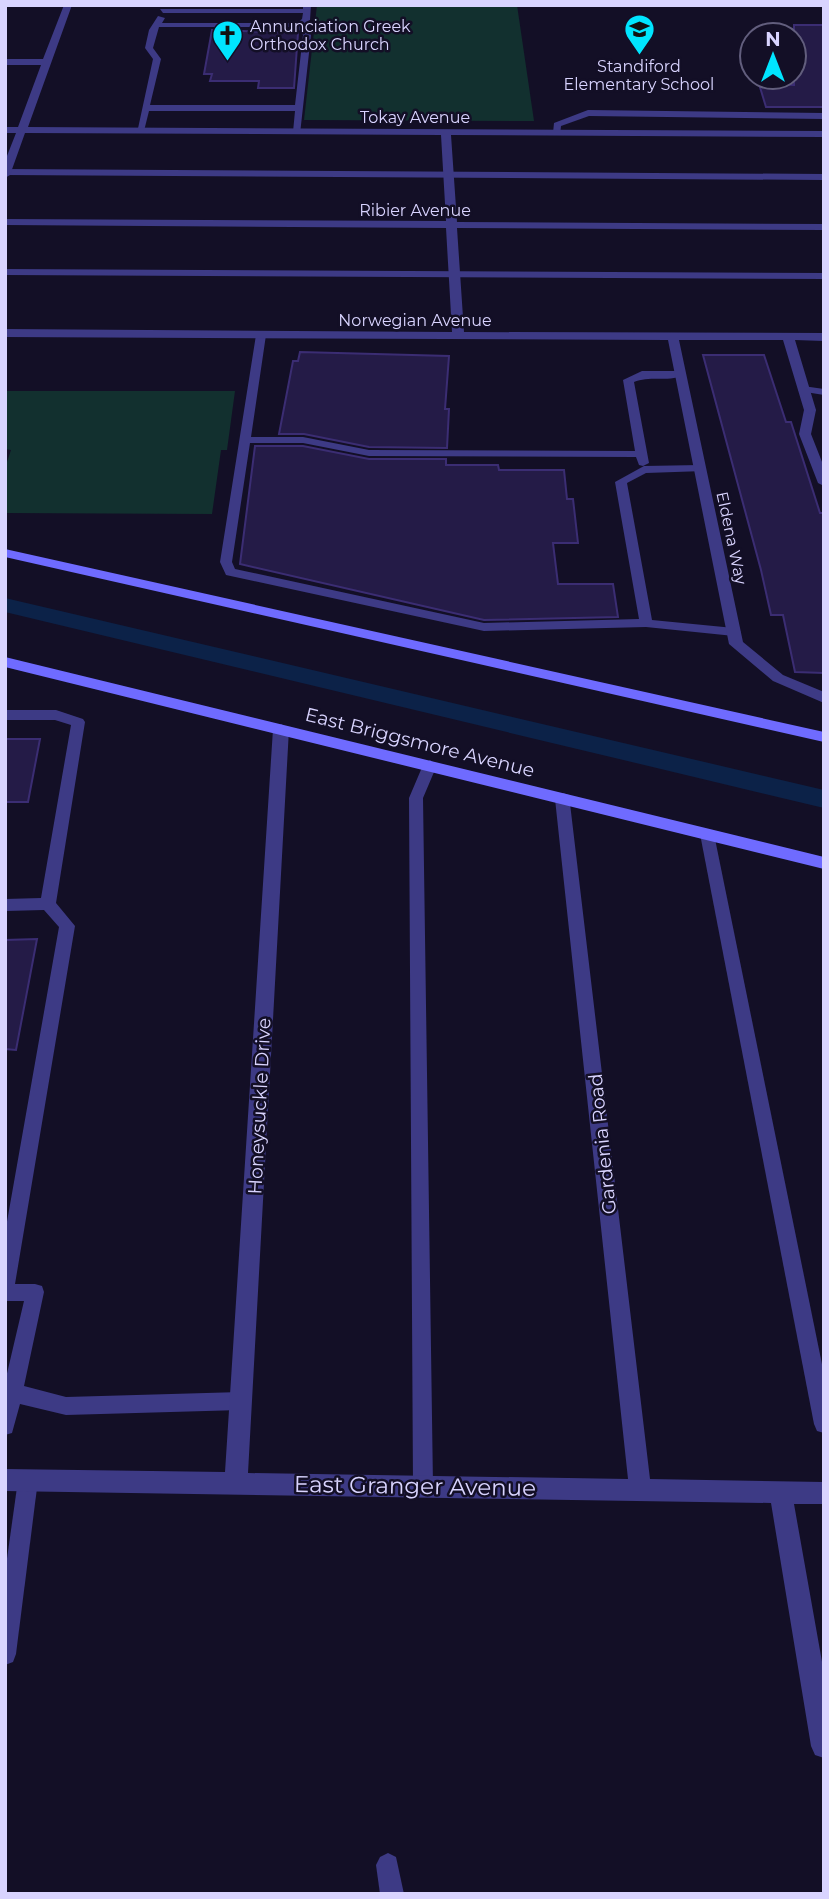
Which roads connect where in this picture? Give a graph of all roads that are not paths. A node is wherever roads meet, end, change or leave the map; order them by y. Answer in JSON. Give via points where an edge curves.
{"nodes":[{"id":1,"x":68,"y":5,"type":"edge"},
{"id":2,"x":164,"y":8,"type":"edge"},
{"id":3,"x":307,"y":8,"type":"edge"},
{"id":4,"x":159,"y":25,"type":"junction"},
{"id":5,"x":299,"y":25,"type":"junction"},
{"id":6,"x":5,"y":62,"type":"edge"},
{"id":7,"x":46,"y":62,"type":"junction"},
{"id":8,"x":146,"y":108,"type":"junction"},
{"id":9,"x":299,"y":108,"type":"junction"},
{"id":10,"x":824,"y":116,"type":"edge"},
{"id":11,"x":5,"y":130,"type":"edge"},
{"id":12,"x":21,"y":130,"type":"junction"},
{"id":13,"x":140,"y":131,"type":"junction"},
{"id":14,"x":297,"y":132,"type":"junction"},
{"id":15,"x":446,"y":132,"type":"junction"},
{"id":16,"x":557,"y":133,"type":"junction"},
{"id":17,"x":824,"y":134,"type":"edge"},
{"id":18,"x":6,"y":173,"type":"edge"},
{"id":19,"x":449,"y":174,"type":"junction"},
{"id":20,"x":824,"y":177,"type":"edge"},
{"id":21,"x":5,"y":222,"type":"edge"},
{"id":22,"x":452,"y":226,"type":"junction"},
{"id":23,"x":824,"y":227,"type":"edge"},
{"id":24,"x":5,"y":272,"type":"edge"},
{"id":25,"x":454,"y":274,"type":"junction"},
{"id":26,"x":824,"y":276,"type":"edge"},
{"id":27,"x":6,"y":335,"type":"edge"},
{"id":28,"x":261,"y":335,"type":"junction"},
{"id":29,"x":458,"y":336,"type":"junction"},
{"id":30,"x":673,"y":337,"type":"junction"},
{"id":31,"x":788,"y":337,"type":"junction"},
{"id":32,"x":824,"y":337,"type":"edge"},
{"id":33,"x":680,"y":374,"type":"junction"},
{"id":34,"x":803,"y":389,"type":"junction"},
{"id":35,"x":824,"y":392,"type":"edge"},
{"id":36,"x":809,"y":416,"type":"junction"},
{"id":37,"x":824,"y":423,"type":"edge"},
{"id":38,"x":246,"y":440,"type":"junction"},
{"id":39,"x":641,"y":454,"type":"junction"},
{"id":40,"x":644,"y":470,"type":"junction"},
{"id":41,"x":700,"y":470,"type":"junction"},
{"id":42,"x":824,"y":483,"type":"edge"},
{"id":43,"x":5,"y":553,"type":"edge"},
{"id":44,"x":646,"y":623,"type":"junction"},
{"id":45,"x":734,"y":632,"type":"junction"},
{"id":46,"x":5,"y":662,"type":"edge"},
{"id":47,"x":824,"y":698,"type":"edge"},
{"id":48,"x":5,"y":715,"type":"edge"},
{"id":49,"x":281,"y":729,"type":"junction"},
{"id":50,"x":824,"y":737,"type":"edge"},
{"id":51,"x":430,"y":765,"type":"junction"},
{"id":52,"x":563,"y":799,"type":"junction"},
{"id":53,"x":707,"y":834,"type":"junction"},
{"id":54,"x":824,"y":863,"type":"edge"},
{"id":55,"x":48,"y":904,"type":"junction"},
{"id":56,"x":5,"y":905,"type":"edge"},
{"id":57,"x":9,"y":1241,"type":"edge"},
{"id":58,"x":5,"y":1287,"type":"edge"},
{"id":59,"x":5,"y":1293,"type":"edge"},
{"id":60,"x":13,"y":1393,"type":"junction"},
{"id":61,"x":240,"y":1401,"type":"junction"},
{"id":62,"x":824,"y":1424,"type":"edge"},
{"id":63,"x":5,"y":1426,"type":"edge"},
{"id":64,"x":5,"y":1480,"type":"edge"},
{"id":65,"x":28,"y":1480,"type":"junction"},
{"id":66,"x":236,"y":1483,"type":"junction"},
{"id":67,"x":423,"y":1486,"type":"junction"},
{"id":68,"x":640,"y":1489,"type":"junction"},
{"id":69,"x":781,"y":1493,"type":"junction"},
{"id":70,"x":824,"y":1493,"type":"edge"},
{"id":71,"x":5,"y":1654,"type":"edge"},
{"id":72,"x":824,"y":1746,"type":"edge"},
{"id":73,"x":388,"y":1865,"type":"dead end"},
{"id":74,"x":392,"y":1894,"type":"edge"}],
"edges":[{"from":1,"to":7,"type":"street"},
{"from":2,"to":3,"type":"lane"},
{"from":2,"to":4,"type":"lane"},
{"from":3,"to":5,"type":"lane","via":[[306,20]]},
{"from":4,"to":5,"type":"lane"},
{"from":4,"to":8,"type":"lane","via":[[153,30],[149,48],[156,59]]},
{"from":5,"to":9,"type":"lane","via":[[307,35]]},
{"from":6,"to":7,"type":"street"},
{"from":7,"to":12,"type":"street"},
{"from":8,"to":9,"type":"lane"},
{"from":8,"to":13,"type":"lane"},
{"from":9,"to":14,"type":"lane"},
{"from":10,"to":16,"type":"lane","via":[[588,113],[557,125]]},
{"from":11,"to":12,"type":"street","name":"Tokay Avenue"},
{"from":12,"to":13,"type":"street","name":"Tokay Avenue"},
{"from":12,"to":18,"type":"street"},
{"from":13,"to":14,"type":"street","name":"Tokay Avenue"},
{"from":14,"to":15,"type":"street","name":"Tokay Avenue"},
{"from":15,"to":16,"type":"street","name":"Tokay Avenue"},
{"from":15,"to":19,"type":"street"},
{"from":16,"to":17,"type":"street","name":"Tokay Avenue"},
{"from":18,"to":19,"type":"lane"},
{"from":19,"to":20,"type":"lane"},
{"from":19,"to":22,"type":"street"},
{"from":21,"to":22,"type":"street","name":"Ribier Avenue"},
{"from":22,"to":23,"type":"street","name":"Ribier Avenue"},
{"from":22,"to":25,"type":"street"},
{"from":24,"to":25,"type":"lane"},
{"from":25,"to":26,"type":"lane"},
{"from":25,"to":29,"type":"street"},
{"from":27,"to":28,"type":"street","name":"Norwegian Avenue"},
{"from":28,"to":29,"type":"street","name":"Norwegian Avenue"},
{"from":28,"to":38,"type":"lane"},
{"from":29,"to":30,"type":"street","name":"Norwegian Avenue"},
{"from":30,"to":31,"type":"street","name":"Norwegian Avenue"},
{"from":30,"to":33,"type":"street","name":"Eldena Way"},
{"from":31,"to":32,"type":"street","name":"Norwegian Avenue"},
{"from":31,"to":34,"type":"street"},
{"from":33,"to":39,"type":"lane","via":[[642,374],[628,380]]},
{"from":33,"to":41,"type":"street","name":"Eldena Way"},
{"from":34,"to":35,"type":"lane"},
{"from":34,"to":36,"type":"street"},
{"from":36,"to":37,"type":"lane"},
{"from":36,"to":42,"type":"lane","via":[[805,434]]},
{"from":38,"to":39,"type":"lane","via":[[303,440],[369,453]]},
{"from":38,"to":44,"type":"lane","via":[[226,562],[230,572],[484,627]]},
{"from":39,"to":40,"type":"lane"},
{"from":40,"to":41,"type":"lane"},
{"from":40,"to":44,"type":"lane","via":[[621,482]]},
{"from":41,"to":45,"type":"street","name":"Eldena Way"},
{"from":43,"to":50,"type":"main road"},
{"from":44,"to":45,"type":"lane"},
{"from":45,"to":47,"type":"street","name":"Eldena Way","via":[[736,644],[762,667]]},
{"from":46,"to":49,"type":"main road","name":"East Briggsmore Avenue"},
{"from":48,"to":55,"type":"lane","via":[[56,715],[78,722]]},
{"from":49,"to":51,"type":"main road","name":"East Briggsmore Avenue"},
{"from":49,"to":61,"type":"street","name":"Honeysuckle Drive"},
{"from":51,"to":52,"type":"main road","name":"East Briggsmore Avenue"},
{"from":51,"to":67,"type":"lane","via":[[416,798]]},
{"from":52,"to":53,"type":"main road","name":"East Briggsmore Avenue"},
{"from":52,"to":68,"type":"street","name":"Gardenia Road"},
{"from":53,"to":54,"type":"main road","name":"East Briggsmore Avenue"},
{"from":53,"to":62,"type":"lane"},
{"from":55,"to":56,"type":"lane"},
{"from":55,"to":57,"type":"lane","via":[[67,926]]},
{"from":57,"to":58,"type":"lane"},
{"from":59,"to":60,"type":"lane","via":[[35,1292]]},
{"from":60,"to":61,"type":"lane","via":[[66,1406]]},
{"from":60,"to":63,"type":"lane"},
{"from":61,"to":66,"type":"street","name":"Honeysuckle Drive"},
{"from":64,"to":65,"type":"street","name":"East Granger Avenue"},
{"from":65,"to":66,"type":"street","name":"East Granger Avenue"},
{"from":65,"to":71,"type":"lane"},
{"from":66,"to":67,"type":"street","name":"East Granger Avenue"},
{"from":67,"to":68,"type":"street","name":"East Granger Avenue"},
{"from":68,"to":69,"type":"street","name":"East Granger Avenue"},
{"from":69,"to":70,"type":"street","name":"East Granger Avenue"},
{"from":69,"to":72,"type":"street"},
{"from":73,"to":74,"type":"lane"}]}
